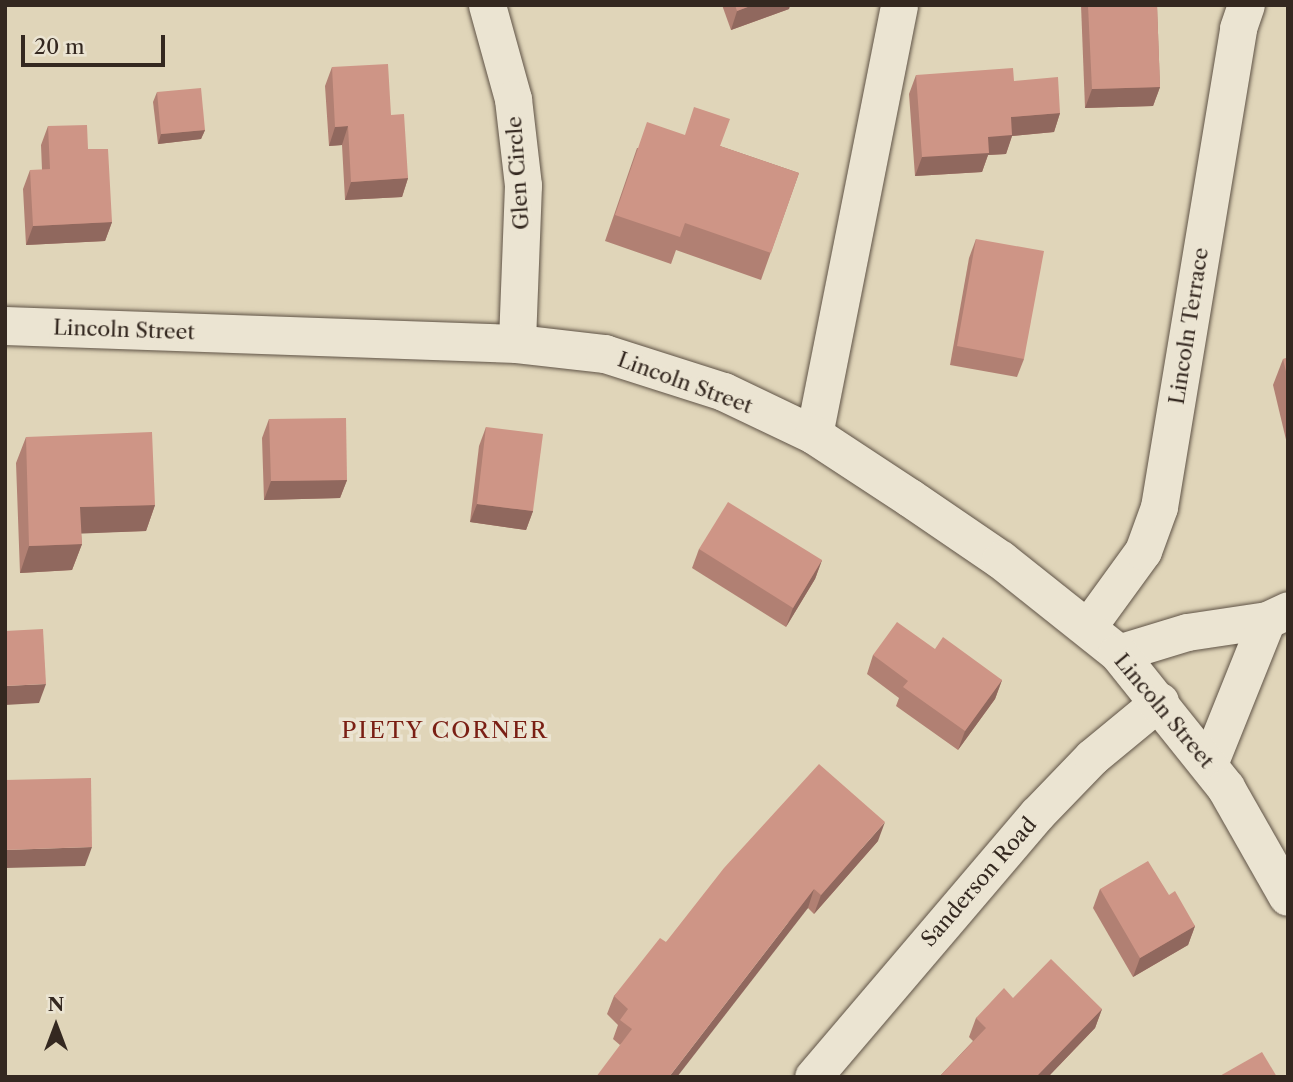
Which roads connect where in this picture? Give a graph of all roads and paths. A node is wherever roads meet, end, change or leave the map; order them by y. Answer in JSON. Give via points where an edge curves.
{"nodes":[{"id":1,"x":487,"y":5,"type":"edge"},
{"id":2,"x":899,"y":5,"type":"edge"},
{"id":3,"x":1247,"y":5,"type":"edge"},
{"id":4,"x":5,"y":326,"type":"edge"},
{"id":5,"x":517,"y":344,"type":"junction"},
{"id":6,"x":814,"y":435,"type":"junction"},
{"id":7,"x":1277,"y":615,"type":"edge"},
{"id":8,"x":1087,"y":628,"type":"junction"},
{"id":9,"x":1118,"y":653,"type":"junction"},
{"id":10,"x":1160,"y":701,"type":"junction"},
{"id":11,"x":1209,"y":764,"type":"junction"},
{"id":12,"x":1288,"y":897,"type":"edge"},
{"id":13,"x":813,"y":1077,"type":"edge"}],
"edges":[{"from":1,"to":5,"type":"street","name":"Glen Circle","via":[[513,99],[523,185]]},
{"from":2,"to":6,"type":"street"},
{"from":3,"to":8,"type":"street","name":"Lincoln Terrace","via":[[1238,28],[1159,507],[1143,551]]},
{"from":4,"to":5,"type":"street","name":"Lincoln Street"},
{"from":5,"to":6,"type":"street","name":"Lincoln Street","via":[[605,354],[724,392]]},
{"from":6,"to":8,"type":"street","name":"Lincoln Street","via":[[1001,560]]},
{"from":7,"to":9,"type":"street","via":[[1187,632]]},
{"from":7,"to":11,"type":"street"},
{"from":8,"to":9,"type":"street","name":"Lincoln Street"},
{"from":9,"to":10,"type":"street","name":"Lincoln Street"},
{"from":10,"to":11,"type":"street","name":"Lincoln Street"},
{"from":10,"to":13,"type":"street","name":"Sanderson Road","via":[[1092,757],[1037,814]]},
{"from":11,"to":12,"type":"street","name":"Lincoln Street"}]}
